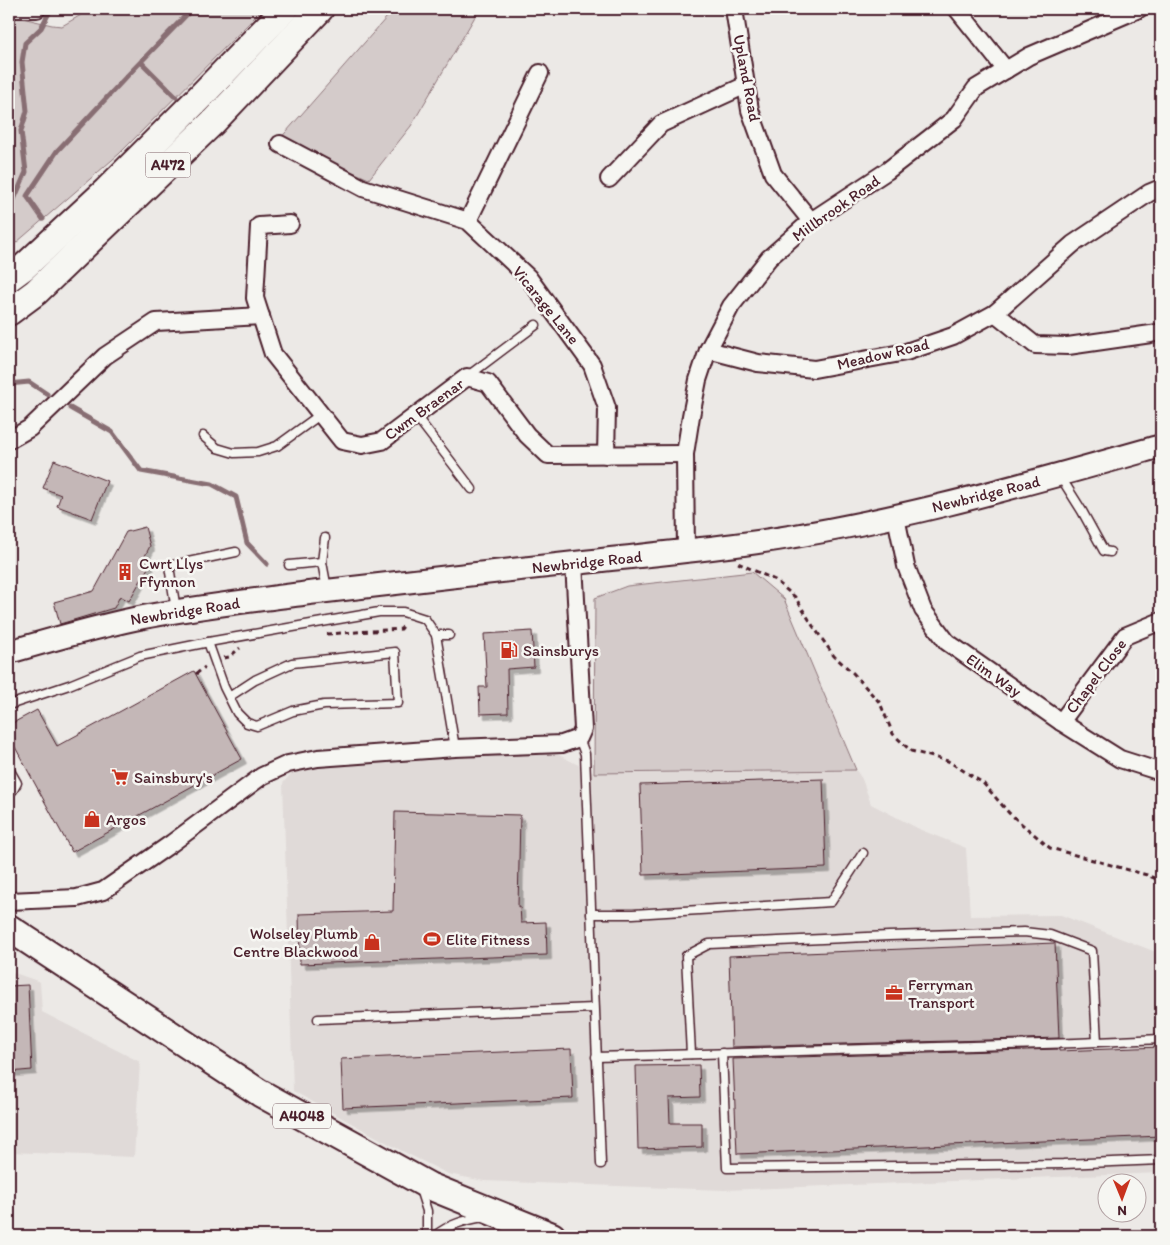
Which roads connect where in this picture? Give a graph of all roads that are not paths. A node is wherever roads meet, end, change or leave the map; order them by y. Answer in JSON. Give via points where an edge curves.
{"nodes":[{"id":1,"x":9,"y":9,"type":"edge"},
{"id":2,"x":37,"y":9,"type":"edge"},
{"id":3,"x":285,"y":9,"type":"edge"},
{"id":4,"x":320,"y":9,"type":"edge"},
{"id":5,"x":734,"y":9,"type":"edge"},
{"id":6,"x":957,"y":9,"type":"edge"},
{"id":7,"x":1101,"y":9,"type":"edge"},
{"id":8,"x":1139,"y":9,"type":"edge"},
{"id":9,"x":1115,"y":19,"type":"junction"},
{"id":10,"x":1006,"y":70,"type":"junction"},
{"id":11,"x":540,"y":73,"type":"dead end"},
{"id":12,"x":746,"y":85,"type":"junction"},
{"id":13,"x":280,"y":144,"type":"dead end"},
{"id":14,"x":609,"y":179,"type":"dead end"},
{"id":15,"x":1161,"y":188,"type":"edge"},
{"id":16,"x":468,"y":221,"type":"junction"},
{"id":17,"x":811,"y":221,"type":"junction"},
{"id":18,"x":290,"y":224,"type":"dead end"},
{"id":19,"x":9,"y":278,"type":"edge"},
{"id":20,"x":9,"y":312,"type":"edge"},
{"id":21,"x":995,"y":313,"type":"junction"},
{"id":22,"x":260,"y":316,"type":"junction"},
{"id":23,"x":536,"y":324,"type":"dead end"},
{"id":24,"x":1161,"y":332,"type":"edge"},
{"id":25,"x":708,"y":350,"type":"junction"},
{"id":26,"x":467,"y":377,"type":"junction"},
{"id":27,"x":321,"y":414,"type":"junction"},
{"id":28,"x":416,"y":416,"type":"junction"},
{"id":29,"x":203,"y":436,"type":"dead end"},
{"id":30,"x":9,"y":440,"type":"edge"},
{"id":31,"x":1161,"y":446,"type":"edge"},
{"id":32,"x":686,"y":454,"type":"junction"},
{"id":33,"x":606,"y":455,"type":"junction"},
{"id":34,"x":1059,"y":475,"type":"junction"},
{"id":35,"x":472,"y":489,"type":"dead end"},
{"id":36,"x":896,"y":517,"type":"junction"},
{"id":37,"x":325,"y":538,"type":"dead end"},
{"id":38,"x":686,"y":551,"type":"junction"},
{"id":39,"x":236,"y":552,"type":"dead end"},
{"id":40,"x":1110,"y":552,"type":"dead end"},
{"id":41,"x":322,"y":562,"type":"junction"},
{"id":42,"x":574,"y":563,"type":"junction"},
{"id":43,"x":289,"y":565,"type":"dead end"},
{"id":44,"x":328,"y":591,"type":"junction"},
{"id":45,"x":176,"y":611,"type":"junction"},
{"id":46,"x":1161,"y":621,"type":"edge"},
{"id":47,"x":436,"y":635,"type":"junction"},
{"id":48,"x":450,"y":635,"type":"dead end"},
{"id":49,"x":208,"y":642,"type":"junction"},
{"id":50,"x":9,"y":652,"type":"edge"},
{"id":51,"x":229,"y":697,"type":"junction"},
{"id":52,"x":9,"y":706,"type":"edge"},
{"id":53,"x":1061,"y":722,"type":"junction"},
{"id":54,"x":579,"y":738,"type":"junction"},
{"id":55,"x":455,"y":748,"type":"junction"},
{"id":56,"x":9,"y":769,"type":"edge"},
{"id":57,"x":1161,"y":772,"type":"edge"},
{"id":58,"x":9,"y":793,"type":"edge"},
{"id":59,"x":863,"y":853,"type":"dead end"},
{"id":60,"x":9,"y":901,"type":"edge"},
{"id":61,"x":591,"y":914,"type":"junction"},
{"id":62,"x":9,"y":928,"type":"edge"},
{"id":63,"x":594,"y":1008,"type":"junction"},
{"id":64,"x":318,"y":1019,"type":"dead end"},
{"id":65,"x":1161,"y":1039,"type":"edge"},
{"id":66,"x":1097,"y":1042,"type":"junction"},
{"id":67,"x":722,"y":1053,"type":"junction"},
{"id":68,"x":691,"y":1054,"type":"junction"},
{"id":69,"x":596,"y":1057,"type":"junction"},
{"id":70,"x":1161,"y":1160,"type":"edge"},
{"id":71,"x":601,"y":1164,"type":"dead end"},
{"id":72,"x":418,"y":1179,"type":"junction"},
{"id":73,"x":500,"y":1215,"type":"junction"},
{"id":74,"x":428,"y":1236,"type":"edge"},
{"id":75,"x":435,"y":1236,"type":"edge"},
{"id":76,"x":552,"y":1236,"type":"edge"}],
"edges":[{"from":1,"to":2,"type":"street"},
{"from":3,"to":19,"type":"main road","number":"A472","via":[[106,191]]},
{"from":4,"to":20,"type":"main road","number":"A472","via":[[213,122],[36,292]]},
{"from":5,"to":12,"type":"street","name":"Upland Road"},
{"from":6,"to":10,"type":"street"},
{"from":7,"to":9,"type":"street"},
{"from":8,"to":9,"type":"street","name":"Millbrook Road"},
{"from":9,"to":10,"type":"street","name":"Millbrook Road","via":[[1029,56]]},
{"from":10,"to":17,"type":"street","name":"Millbrook Road","via":[[976,88],[954,119],[887,171]]},
{"from":11,"to":16,"type":"street"},
{"from":12,"to":14,"type":"street","via":[[661,124]]},
{"from":12,"to":17,"type":"street","name":"Upland Road","via":[[750,110],[774,174]]},
{"from":13,"to":16,"type":"street","name":"Vicarage Lane","via":[[363,188]]},
{"from":15,"to":21,"type":"street","name":"Meadow Road","via":[[1074,244]]},
{"from":16,"to":33,"type":"street","name":"Vicarage Lane","via":[[528,277],[592,365],[607,408]]},
{"from":17,"to":25,"type":"street","name":"Millbrook Road","via":[[769,258],[731,306]]},
{"from":18,"to":22,"type":"street","name":"Cwm Braenar","via":[[259,226],[255,298]]},
{"from":21,"to":24,"type":"street","via":[[1035,345],[1068,346]]},
{"from":21,"to":25,"type":"street","name":"Meadow Road","via":[[953,336],[906,352],[814,368],[758,363]]},
{"from":22,"to":27,"type":"street","name":"Cwm Braenar","via":[[273,354]]},
{"from":22,"to":30,"type":"street","via":[[156,322],[105,356],[30,428]]},
{"from":23,"to":26,"type":"lane"},
{"from":25,"to":32,"type":"street","name":"Millbrook Road","via":[[698,380]]},
{"from":26,"to":28,"type":"street","name":"Cwm Braenar"},
{"from":26,"to":33,"type":"street","name":"Cwm Braenar","via":[[488,383],[527,435],[548,455]]},
{"from":27,"to":28,"type":"street","name":"Cwm Braenar","via":[[342,441],[362,445],[382,441]]},
{"from":27,"to":29,"type":"lane","via":[[277,446],[258,452],[217,448]]},
{"from":28,"to":35,"type":"lane"},
{"from":31,"to":34,"type":"main road","name":"Newbridge Road"},
{"from":32,"to":33,"type":"street","name":"Cwm Braenar"},
{"from":32,"to":38,"type":"street","name":"Millbrook Road"},
{"from":34,"to":36,"type":"main road","name":"Newbridge Road"},
{"from":34,"to":40,"type":"lane","via":[[1104,551]]},
{"from":36,"to":38,"type":"main road","name":"Newbridge Road","via":[[747,544]]},
{"from":36,"to":53,"type":"street","name":"Elim Way","via":[[906,566],[923,610],[947,642]]},
{"from":37,"to":41,"type":"lane"},
{"from":38,"to":42,"type":"main road","name":"Newbridge Road"},
{"from":39,"to":45,"type":"lane","via":[[169,566]]},
{"from":41,"to":43,"type":"lane"},
{"from":41,"to":44,"type":"lane"},
{"from":42,"to":44,"type":"main road","name":"Newbridge Road"},
{"from":42,"to":54,"type":"street","via":[[583,729]]},
{"from":44,"to":45,"type":"main road","name":"Newbridge Road"},
{"from":45,"to":50,"type":"main road","name":"Newbridge Road","via":[[132,619]]},
{"from":46,"to":53,"type":"street","name":"Chapel Close","via":[[1125,636]]},
{"from":47,"to":48,"type":"lane"},
{"from":47,"to":49,"type":"lane","via":[[425,619],[403,612],[379,612]]},
{"from":47,"to":55,"type":"lane"},
{"from":49,"to":51,"type":"lane"},
{"from":49,"to":52,"type":"lane","via":[[140,656]]},
{"from":51,"to":51,"type":"lane","via":[[247,723],[258,726],[293,711],[324,705],[398,703],[395,652],[292,663],[255,680]]},
{"from":53,"to":57,"type":"street","name":"Elim Way","via":[[1120,759]]},
{"from":54,"to":55,"type":"street","via":[[562,744]]},
{"from":54,"to":61,"type":"lane","via":[[584,754]]},
{"from":55,"to":60,"type":"street","via":[[318,758],[288,764],[262,776],[103,891],[77,898]]},
{"from":56,"to":58,"type":"lane","via":[[17,783]]},
{"from":59,"to":61,"type":"lane","via":[[831,902]]},
{"from":61,"to":63,"type":"lane"},
{"from":62,"to":72,"type":"main road","number":"A4048","via":[[260,1093]]},
{"from":63,"to":64,"type":"lane"},
{"from":63,"to":69,"type":"lane"},
{"from":65,"to":66,"type":"lane"},
{"from":66,"to":67,"type":"lane"},
{"from":66,"to":68,"type":"lane","via":[[1092,950],[1050,935],[1024,932],[879,936],[709,944],[686,956]]},
{"from":67,"to":68,"type":"lane"},
{"from":67,"to":70,"type":"lane","via":[[727,1168]]},
{"from":68,"to":69,"type":"lane"},
{"from":69,"to":71,"type":"lane"},
{"from":72,"to":73,"type":"main road","number":"A4048"},
{"from":72,"to":74,"type":"lane","via":[[427,1212]]},
{"from":73,"to":75,"type":"lane","via":[[469,1219]]},
{"from":73,"to":76,"type":"main road","number":"A4048"}]}
